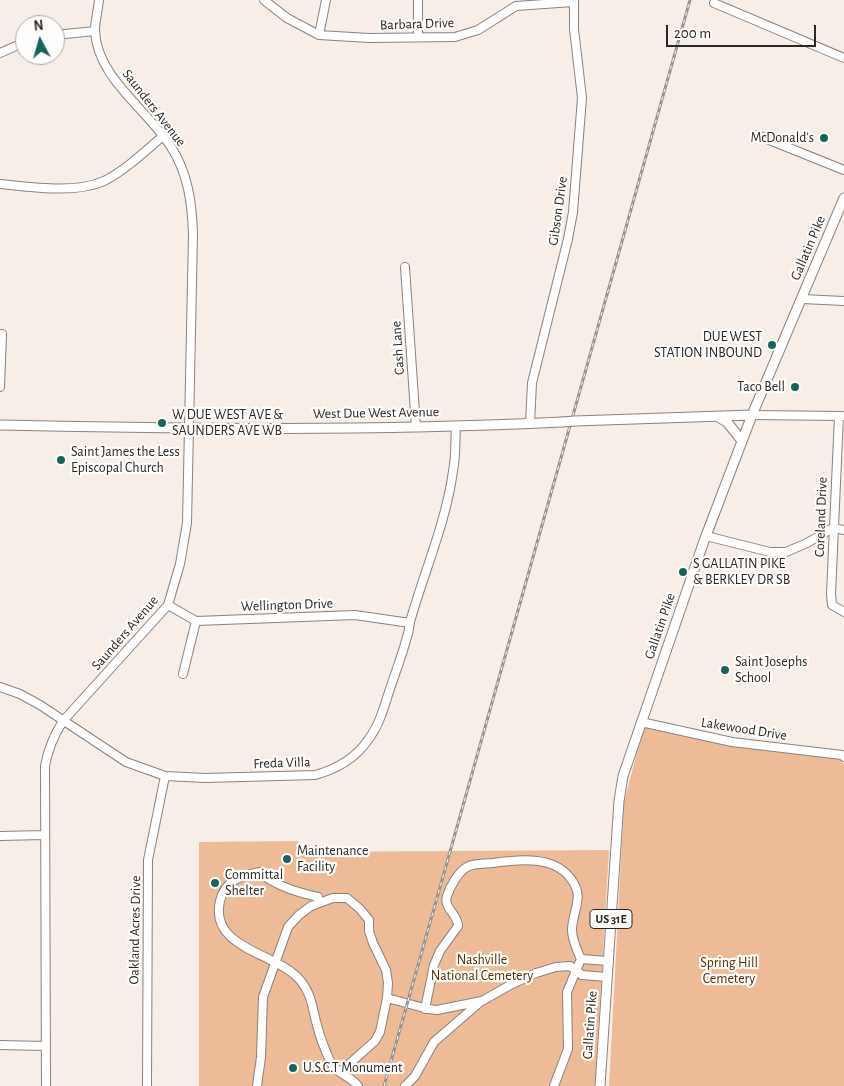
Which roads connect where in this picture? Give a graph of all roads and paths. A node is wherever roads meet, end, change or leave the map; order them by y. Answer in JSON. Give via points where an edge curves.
{"nodes":[{"id":1,"x":99,"y":0,"type":"edge"},
{"id":2,"x":264,"y":0,"type":"edge"},
{"id":3,"x":326,"y":0,"type":"edge"},
{"id":4,"x":418,"y":0,"type":"edge"},
{"id":5,"x":574,"y":1,"type":"edge"},
{"id":6,"x":515,"y":3,"type":"edge"},
{"id":7,"x":714,"y":4,"type":"dead end"},
{"id":8,"x":95,"y":31,"type":"junction"},
{"id":9,"x":65,"y":34,"type":"edge"},
{"id":10,"x":319,"y":35,"type":"junction"},
{"id":11,"x":418,"y":37,"type":"junction"},
{"id":12,"x":15,"y":46,"type":"edge"},
{"id":13,"x":0,"y":53,"type":"edge"},
{"id":14,"x":844,"y":58,"type":"edge"},
{"id":15,"x":757,"y":135,"type":"dead end"},
{"id":16,"x":163,"y":136,"type":"junction"},
{"id":17,"x":844,"y":170,"type":"edge"},
{"id":18,"x":0,"y":184,"type":"edge"},
{"id":19,"x":844,"y":198,"type":"edge"},
{"id":20,"x":405,"y":267,"type":"dead end"},
{"id":21,"x":802,"y":299,"type":"junction"},
{"id":22,"x":844,"y":301,"type":"edge"},
{"id":23,"x":2,"y":334,"type":"dead end"},
{"id":24,"x":0,"y":387,"type":"edge"},
{"id":25,"x":752,"y":415,"type":"junction"},
{"id":26,"x":718,"y":416,"type":"junction"},
{"id":27,"x":841,"y":416,"type":"edge"},
{"id":28,"x":530,"y":423,"type":"junction"},
{"id":29,"x":0,"y":425,"type":"edge"},
{"id":30,"x":456,"y":426,"type":"junction"},
{"id":31,"x":416,"y":427,"type":"junction"},
{"id":32,"x":189,"y":429,"type":"junction"},
{"id":33,"x":742,"y":441,"type":"junction"},
{"id":34,"x":833,"y":528,"type":"junction"},
{"id":35,"x":844,"y":530,"type":"edge"},
{"id":36,"x":706,"y":536,"type":"junction"},
{"id":37,"x":168,"y":605,"type":"junction"},
{"id":38,"x":844,"y":612,"type":"edge"},
{"id":39,"x":196,"y":621,"type":"junction"},
{"id":40,"x":410,"y":623,"type":"junction"},
{"id":41,"x":183,"y":674,"type":"dead end"},
{"id":42,"x":0,"y":687,"type":"edge"},
{"id":43,"x":63,"y":721,"type":"junction"},
{"id":44,"x":641,"y":722,"type":"junction"},
{"id":45,"x":844,"y":757,"type":"edge"},
{"id":46,"x":165,"y":776,"type":"junction"},
{"id":47,"x":45,"y":835,"type":"junction"},
{"id":48,"x":0,"y":836,"type":"edge"},
{"id":49,"x":318,"y":897,"type":"dead end"},
{"id":50,"x":581,"y":959,"type":"junction"},
{"id":51,"x":608,"y":961,"type":"junction"},
{"id":52,"x":276,"y":962,"type":"junction"},
{"id":53,"x":576,"y":970,"type":"junction"},
{"id":54,"x":607,"y":977,"type":"junction"},
{"id":55,"x":387,"y":998,"type":"junction"},
{"id":56,"x":482,"y":1001,"type":"junction"},
{"id":57,"x":425,"y":1008,"type":"junction"},
{"id":58,"x":0,"y":1045,"type":"edge"},
{"id":59,"x":45,"y":1046,"type":"junction"},
{"id":60,"x":340,"y":1072,"type":"junction"},
{"id":61,"x":46,"y":1086,"type":"edge"},
{"id":62,"x":147,"y":1086,"type":"edge"},
{"id":63,"x":256,"y":1086,"type":"edge"},
{"id":64,"x":358,"y":1086,"type":"edge"},
{"id":65,"x":405,"y":1086,"type":"edge"},
{"id":66,"x":554,"y":1086,"type":"edge"},
{"id":67,"x":600,"y":1086,"type":"edge"}],
"edges":[{"from":1,"to":8,"type":"street","name":"Saunders Avenue"},
{"from":2,"to":10,"type":"street","name":"Barbara Drive","via":[[287,18]]},
{"from":3,"to":10,"type":"street"},
{"from":4,"to":11,"type":"street"},
{"from":5,"to":6,"type":"street","name":"Barbara Drive"},
{"from":5,"to":28,"type":"street","name":"Gibson Drive","via":[[582,98],[573,212],[532,383]]},
{"from":6,"to":11,"type":"street","name":"Barbara Drive","via":[[478,30],[467,34]]},
{"from":7,"to":14,"type":"street"},
{"from":8,"to":9,"type":"street"},
{"from":8,"to":16,"type":"street","name":"Saunders Avenue","via":[[113,79]]},
{"from":10,"to":11,"type":"street","name":"Barbara Drive"},
{"from":12,"to":13,"type":"street"},
{"from":15,"to":17,"type":"street"},
{"from":16,"to":18,"type":"street","via":[[127,166],[104,181],[88,186]]},
{"from":16,"to":32,"type":"street","name":"Saunders Avenue","via":[[177,158],[192,204]]},
{"from":19,"to":21,"type":"main road","name":"Gallatin Pike","number":"US 31E"},
{"from":20,"to":31,"type":"street","name":"Cash Lane"},
{"from":21,"to":22,"type":"street"},
{"from":21,"to":25,"type":"main road","name":"Gallatin Pike","number":"US 31E"},
{"from":23,"to":24,"type":"street"},
{"from":25,"to":26,"type":"main road","name":"West Due West Avenue"},
{"from":25,"to":27,"type":"street"},
{"from":25,"to":33,"type":"main road","name":"Gallatin Pike","number":"US 31E"},
{"from":26,"to":28,"type":"main road","name":"West Due West Avenue","bridge":true},
{"from":26,"to":33,"type":"main road"},
{"from":27,"to":34,"type":"street","name":"Coreland Drive"},
{"from":28,"to":30,"type":"main road","name":"West Due West Avenue"},
{"from":29,"to":32,"type":"main road","name":"West Due West Avenue"},
{"from":30,"to":31,"type":"main road","name":"West Due West Avenue"},
{"from":30,"to":40,"type":"street","name":"Freda Villa","via":[[451,485]]},
{"from":31,"to":32,"type":"main road","name":"West Due West Avenue"},
{"from":32,"to":37,"type":"street","name":"Saunders Avenue","via":[[187,523]]},
{"from":33,"to":36,"type":"main road","name":"Gallatin Pike","number":"US 31E"},
{"from":34,"to":35,"type":"street"},
{"from":34,"to":36,"type":"street","via":[[786,552],[770,552]]},
{"from":34,"to":38,"type":"street","name":"Coreland Drive","via":[[832,605]]},
{"from":36,"to":44,"type":"main road","name":"Gallatin Pike","number":"US 31E"},
{"from":37,"to":39,"type":"street"},
{"from":37,"to":43,"type":"street","name":"Saunders Avenue"},
{"from":39,"to":40,"type":"street","name":"Wellington Drive","via":[[355,615]]},
{"from":39,"to":41,"type":"street"},
{"from":40,"to":46,"type":"street","name":"Freda Villa","via":[[376,729],[368,742],[341,765],[315,775]]},
{"from":42,"to":43,"type":"street","name":"Freda Villa","via":[[20,694]]},
{"from":43,"to":46,"type":"street","name":"Freda Villa","via":[[126,762]]},
{"from":43,"to":47,"type":"street","name":"Saunders Avenue","via":[[47,752]]},
{"from":44,"to":45,"type":"street","name":"Lakewood Drive","via":[[732,742]]},
{"from":44,"to":51,"type":"main road","name":"Gallatin Pike","number":"US 31E","via":[[623,776],[619,800]]},
{"from":46,"to":62,"type":"street","name":"Oakland Acres Drive","via":[[148,860]]},
{"from":47,"to":48,"type":"street"},
{"from":47,"to":59,"type":"street","name":"Saunders Avenue"},
{"from":49,"to":52,"type":"street","via":[[297,892],[260,872],[228,884],[219,907],[224,929],[240,944]]},
{"from":50,"to":51,"type":"street"},
{"from":50,"to":53,"type":"street"},
{"from":50,"to":57,"type":"street","via":[[572,928],[578,894],[567,872],[537,861],[514,860],[466,868],[456,878],[447,896],[447,906],[456,916],[458,926],[440,950]]},
{"from":51,"to":54,"type":"main road","name":"Gallatin Pike","number":"US 31E"},
{"from":52,"to":55,"type":"street","via":[[288,928],[299,915],[311,906],[333,898],[347,898],[369,920],[372,937],[386,970]]},
{"from":52,"to":60,"type":"street","via":[[299,978],[308,991],[331,1063]]},
{"from":52,"to":63,"type":"street","via":[[263,997],[261,1058]]},
{"from":53,"to":54,"type":"street","via":[[582,975]]},
{"from":53,"to":56,"type":"street","via":[[568,965],[549,968]]},
{"from":53,"to":66,"type":"street","via":[[566,998],[568,1049]]},
{"from":54,"to":67,"type":"main road","name":"Gallatin Pike","number":"US 31E"},
{"from":55,"to":57,"type":"street"},
{"from":55,"to":60,"type":"street","via":[[375,1041]]},
{"from":56,"to":57,"type":"street","via":[[437,1010]]},
{"from":56,"to":65,"type":"street","via":[[434,1042]]},
{"from":58,"to":59,"type":"street"},
{"from":59,"to":61,"type":"street","name":"Saunders Avenue"},
{"from":60,"to":64,"type":"street"}]}
